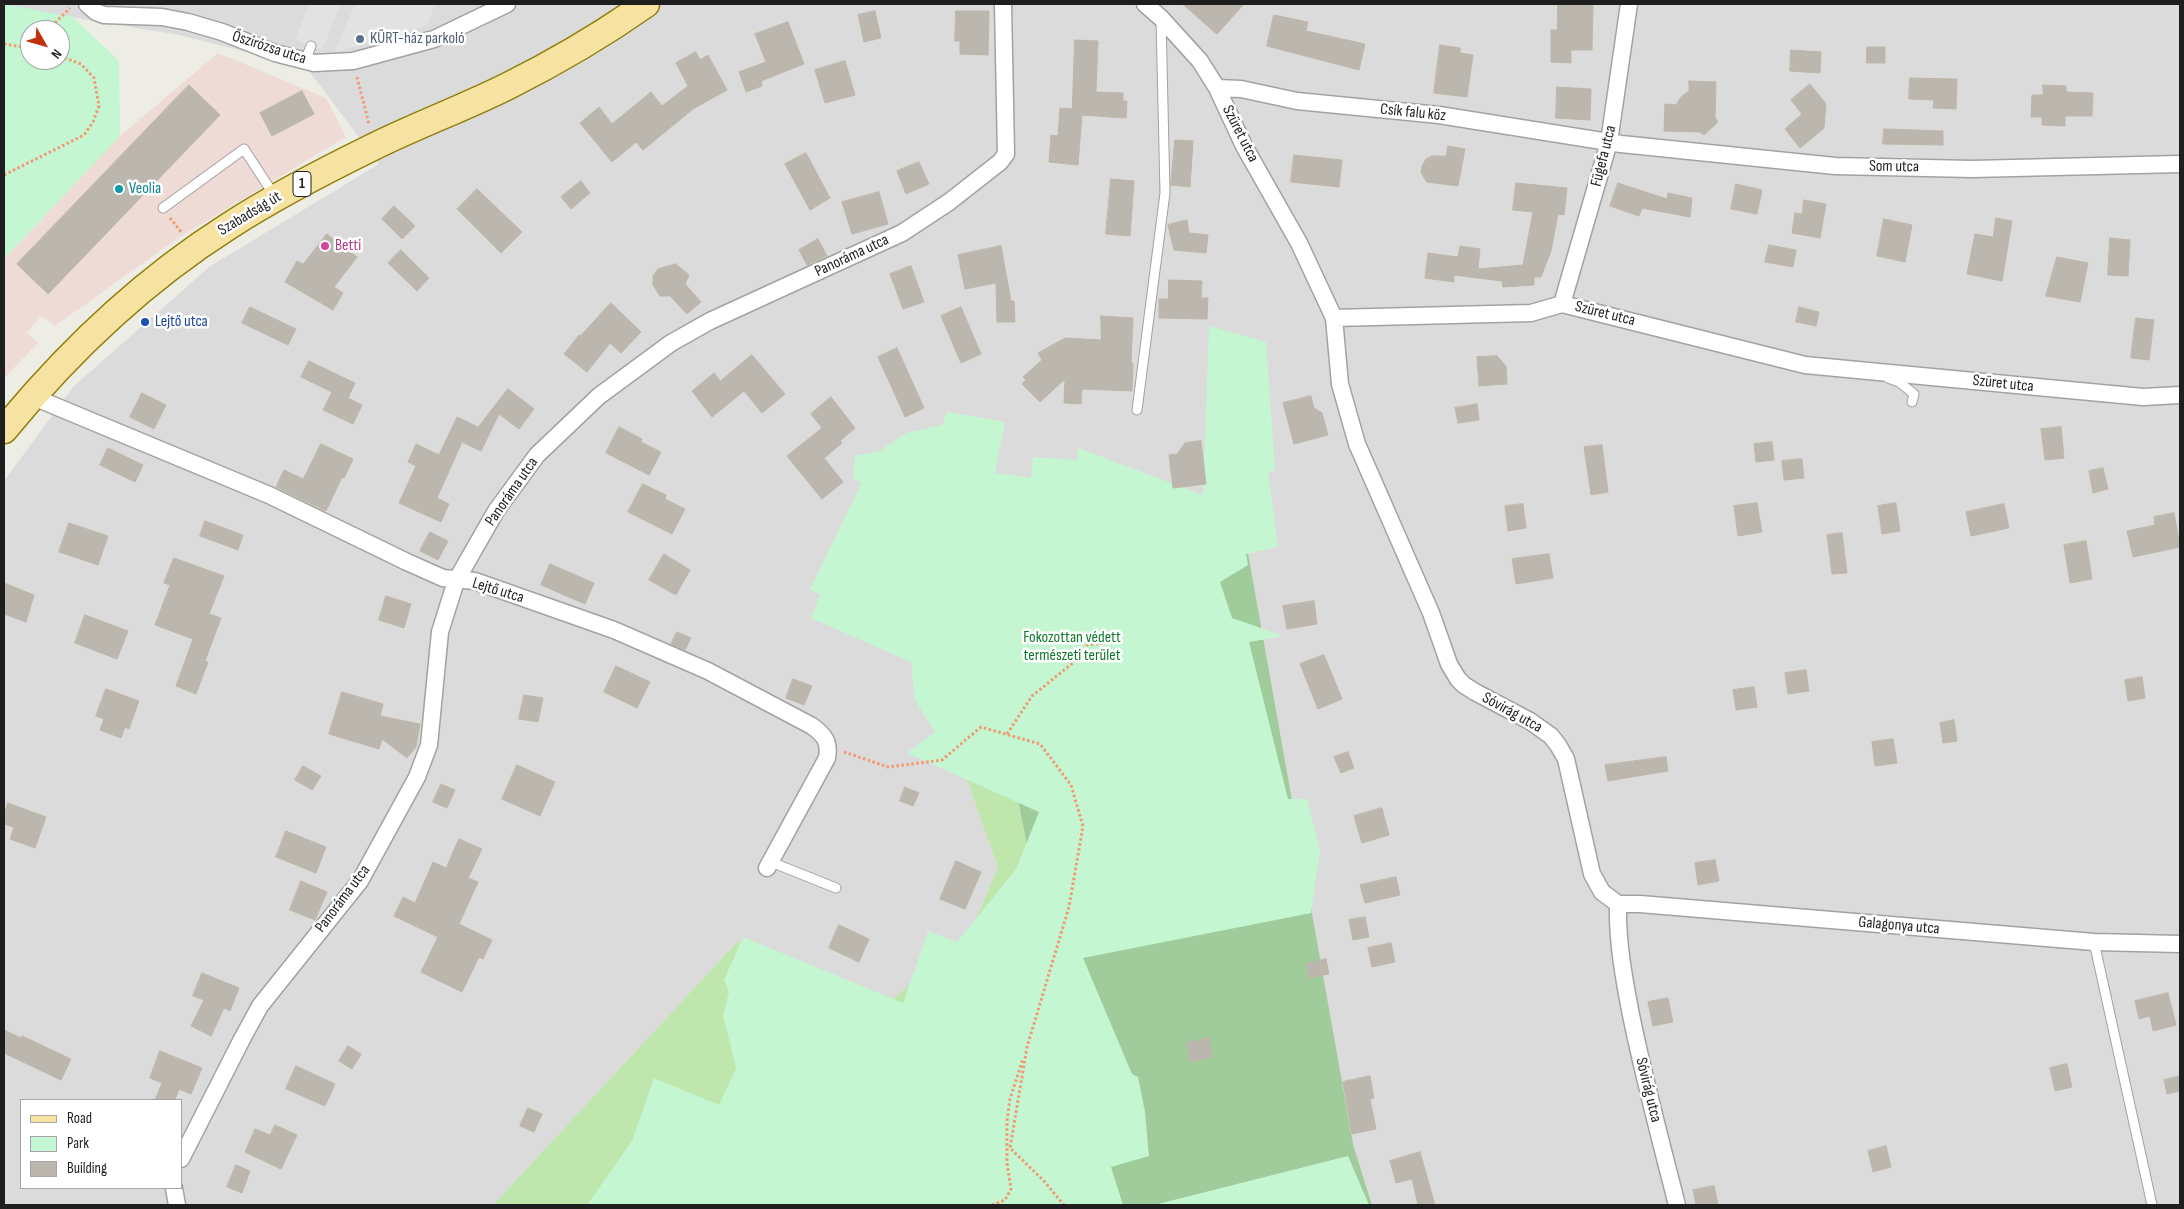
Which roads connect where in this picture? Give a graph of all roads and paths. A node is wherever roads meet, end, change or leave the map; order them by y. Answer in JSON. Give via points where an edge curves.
{"nodes":[{"id":1,"x":74,"y":4,"type":"edge"},
{"id":2,"x":87,"y":4,"type":"edge"},
{"id":3,"x":507,"y":4,"type":"edge"},
{"id":4,"x":646,"y":4,"type":"edge"},
{"id":5,"x":1002,"y":4,"type":"edge"},
{"id":6,"x":1145,"y":4,"type":"edge"},
{"id":7,"x":1629,"y":4,"type":"edge"},
{"id":8,"x":1161,"y":18,"type":"junction"},
{"id":9,"x":58,"y":20,"type":"edge"},
{"id":10,"x":4,"y":44,"type":"edge"},
{"id":11,"x":20,"y":46,"type":"edge"},
{"id":12,"x":70,"y":60,"type":"edge"},
{"id":13,"x":353,"y":61,"type":"junction"},
{"id":14,"x":1217,"y":88,"type":"junction"},
{"id":15,"x":1610,"y":142,"type":"junction"},
{"id":16,"x":375,"y":146,"type":"junction"},
{"id":17,"x":2180,"y":164,"type":"edge"},
{"id":18,"x":4,"y":175,"type":"edge"},
{"id":19,"x":276,"y":198,"type":"junction"},
{"id":20,"x":163,"y":208,"type":"joint"},
{"id":21,"x":194,"y":249,"type":"junction"},
{"id":22,"x":1562,"y":304,"type":"junction"},
{"id":23,"x":1334,"y":318,"type":"junction"},
{"id":24,"x":1874,"y":372,"type":"junction"},
{"id":25,"x":2180,"y":395,"type":"edge"},
{"id":26,"x":32,"y":396,"type":"junction"},
{"id":27,"x":1912,"y":402,"type":"dead end"},
{"id":28,"x":1137,"y":410,"type":"dead end"},
{"id":29,"x":4,"y":430,"type":"edge"},
{"id":30,"x":456,"y":581,"type":"junction"},
{"id":31,"x":1106,"y":643,"type":"dead end"},
{"id":32,"x":1007,"y":734,"type":"junction"},
{"id":33,"x":829,"y":746,"type":"junction"},
{"id":34,"x":769,"y":865,"type":"joint"},
{"id":35,"x":836,"y":888,"type":"dead end"},
{"id":36,"x":1618,"y":904,"type":"junction"},
{"id":37,"x":2094,"y":942,"type":"junction"},
{"id":38,"x":2180,"y":944,"type":"edge"},
{"id":39,"x":1027,"y":1047,"type":"junction"},
{"id":40,"x":182,"y":1157,"type":"edge"},
{"id":41,"x":174,"y":1189,"type":"edge"},
{"id":42,"x":177,"y":1205,"type":"edge"},
{"id":43,"x":992,"y":1205,"type":"edge"},
{"id":44,"x":1064,"y":1205,"type":"edge"},
{"id":45,"x":1677,"y":1205,"type":"edge"},
{"id":46,"x":2152,"y":1205,"type":"edge"}],
"edges":[{"from":1,"to":9,"type":"path"},
{"from":2,"to":13,"type":"street","name":"Őszirózsa utca","via":[[104,15],[162,17],[188,22],[275,53],[308,53],[314,63]]},
{"from":3,"to":13,"type":"street","name":"Őszirózsa utca","via":[[434,39]]},
{"from":4,"to":16,"type":"main road","name":"Szabadság út","number":"1","via":[[580,48],[508,87]]},
{"from":5,"to":30,"type":"street","name":"Panoráma utca","via":[[1006,154],[1000,162],[950,202],[902,233],[710,322],[671,343],[599,396],[537,454],[496,511]]},
{"from":6,"to":8,"type":"street","name":"Szüret utca"},
{"from":7,"to":15,"type":"street","name":"Fügefa utca"},
{"from":8,"to":14,"type":"street","name":"Szüret utca","via":[[1200,61]]},
{"from":8,"to":28,"type":"lane","via":[[1164,193]]},
{"from":10,"to":11,"type":"path"},
{"from":12,"to":18,"type":"path","via":[[81,64],[94,78],[99,106],[92,122],[84,135]]},
{"from":13,"to":16,"type":"path"},
{"from":14,"to":15,"type":"street","name":"Csík falu köz","via":[[1241,89],[1297,101],[1439,115]]},
{"from":14,"to":23,"type":"street","name":"Szüret utca"},
{"from":15,"to":17,"type":"street","name":"Som utca","via":[[1835,166],[1972,169]]},
{"from":15,"to":22,"type":"street","name":"Fügefa utca"},
{"from":16,"to":19,"type":"main road","name":"Szabadság út","number":"1"},
{"from":19,"to":20,"type":"lane","via":[[244,149]]},
{"from":19,"to":21,"type":"main road","name":"Szabadság út","number":"1"},
{"from":20,"to":21,"type":"path"},
{"from":21,"to":26,"type":"main road","name":"Szabadság út","number":"1","via":[[92,334]]},
{"from":22,"to":23,"type":"street","name":"Szüret utca","via":[[1531,313]]},
{"from":22,"to":24,"type":"street","name":"Szüret utca","via":[[1805,365]]},
{"from":23,"to":36,"type":"street","name":"Sóvirág utca","via":[[1340,384],[1357,444],[1431,613],[1449,664],[1464,685],[1530,721],[1558,745],[1566,759],[1592,874],[1602,892]]},
{"from":24,"to":25,"type":"street","name":"Szüret utca","via":[[2143,398]]},
{"from":24,"to":27,"type":"lane","via":[[1899,382],[1914,394]]},
{"from":26,"to":29,"type":"main road","name":"Szabadság út","number":"1"},
{"from":26,"to":30,"type":"street","name":"Lejtő utca","via":[[269,496],[406,562]]},
{"from":30,"to":33,"type":"street","name":"Lejtő utca","via":[[475,581],[605,627],[708,671],[812,726],[824,736]]},
{"from":30,"to":40,"type":"street","name":"Panoráma utca","via":[[440,632],[429,745],[418,777],[360,881],[260,1006]]},
{"from":31,"to":32,"type":"path","via":[[1087,645],[1079,658],[1032,696]]},
{"from":32,"to":33,"type":"path","via":[[980,728],[942,760],[888,767]]},
{"from":32,"to":39,"type":"path","via":[[1040,744],[1071,785],[1083,826],[1069,907]]},
{"from":33,"to":34,"type":"street","via":[[824,767]]},
{"from":34,"to":35,"type":"lane"},
{"from":36,"to":37,"type":"street","name":"Galagonya utca"},
{"from":36,"to":45,"type":"street","name":"Sóvirág utca","via":[[1626,990]]},
{"from":37,"to":38,"type":"street","name":"Galagonya utca"},
{"from":37,"to":46,"type":"lane"},
{"from":39,"to":43,"type":"path","via":[[1010,1099],[1007,1121],[1011,1189],[1006,1200]]},
{"from":39,"to":44,"type":"path","via":[[1010,1148],[1044,1180]]},
{"from":41,"to":42,"type":"street"}]}
